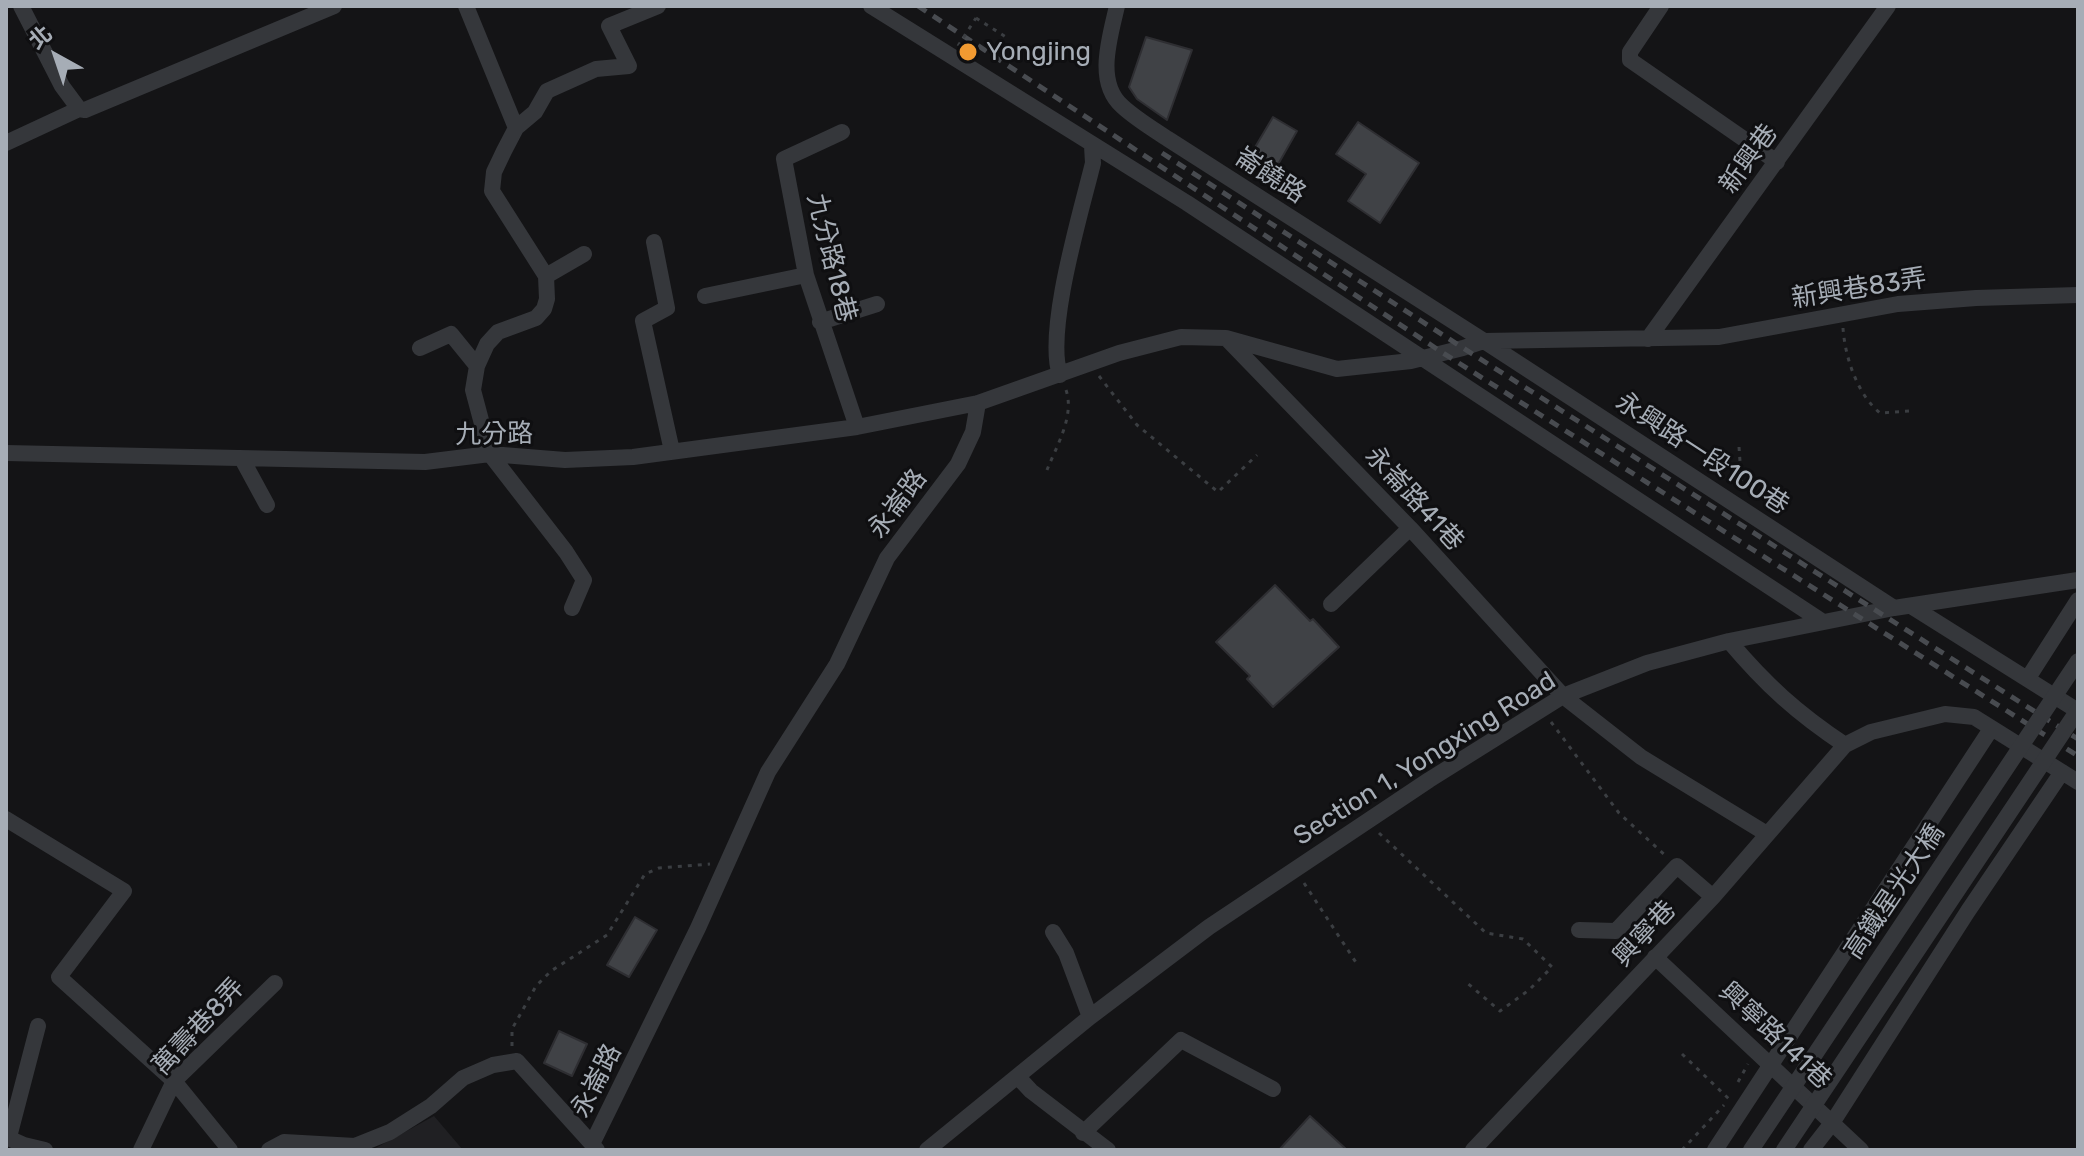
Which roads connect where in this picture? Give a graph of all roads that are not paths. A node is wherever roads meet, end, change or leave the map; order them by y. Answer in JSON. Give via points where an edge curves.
{"nodes":[{"id":1,"x":21,"y":6,"type":"edge"},
{"id":2,"x":334,"y":6,"type":"edge"},
{"id":3,"x":466,"y":6,"type":"edge"},
{"id":4,"x":658,"y":6,"type":"edge"},
{"id":5,"x":871,"y":6,"type":"edge"},
{"id":6,"x":1117,"y":6,"type":"edge"},
{"id":7,"x":1661,"y":6,"type":"edge"},
{"id":8,"x":1888,"y":6,"type":"edge"},
{"id":9,"x":79,"y":109,"type":"junction"},
{"id":10,"x":516,"y":128,"type":"junction"},
{"id":11,"x":842,"y":132,"type":"dead end"},
{"id":12,"x":6,"y":143,"type":"edge"},
{"id":13,"x":1092,"y":146,"type":"junction"},
{"id":14,"x":1777,"y":162,"type":"junction"},
{"id":15,"x":654,"y":242,"type":"dead end"},
{"id":16,"x":584,"y":254,"type":"dead end"},
{"id":17,"x":806,"y":275,"type":"junction"},
{"id":18,"x":546,"y":276,"type":"junction"},
{"id":19,"x":2078,"y":295,"type":"edge"},
{"id":20,"x":705,"y":296,"type":"dead end"},
{"id":21,"x":877,"y":304,"type":"dead end"},
{"id":22,"x":820,"y":322,"type":"junction"},
{"id":23,"x":1226,"y":338,"type":"junction"},
{"id":24,"x":1648,"y":339,"type":"junction"},
{"id":25,"x":1484,"y":341,"type":"junction"},
{"id":26,"x":420,"y":348,"type":"dead end"},
{"id":27,"x":1420,"y":357,"type":"junction"},
{"id":28,"x":477,"y":366,"type":"junction"},
{"id":29,"x":1060,"y":375,"type":"junction"},
{"id":30,"x":978,"y":403,"type":"junction"},
{"id":31,"x":857,"y":427,"type":"junction"},
{"id":32,"x":672,"y":451,"type":"junction"},
{"id":33,"x":6,"y":453,"type":"edge"},
{"id":34,"x":490,"y":454,"type":"junction"},
{"id":35,"x":242,"y":459,"type":"junction"},
{"id":36,"x":267,"y":505,"type":"dead end"},
{"id":37,"x":1410,"y":528,"type":"junction"},
{"id":38,"x":2078,"y":580,"type":"edge"},
{"id":39,"x":2078,"y":600,"type":"edge"},
{"id":40,"x":1331,"y":604,"type":"dead end"},
{"id":41,"x":1902,"y":607,"type":"junction"},
{"id":42,"x":572,"y":608,"type":"dead end"},
{"id":43,"x":1823,"y":622,"type":"junction"},
{"id":44,"x":1729,"y":641,"type":"junction"},
{"id":45,"x":2078,"y":661,"type":"edge"},
{"id":46,"x":2028,"y":678,"type":"junction"},
{"id":47,"x":1563,"y":696,"type":"junction"},
{"id":48,"x":2078,"y":711,"type":"edge"},
{"id":49,"x":1991,"y":729,"type":"junction"},
{"id":50,"x":1845,"y":745,"type":"junction"},
{"id":51,"x":2062,"y":772,"type":"junction"},
{"id":52,"x":2078,"y":782,"type":"edge"},
{"id":53,"x":8,"y":824,"type":"edge"},
{"id":54,"x":1767,"y":834,"type":"junction"},
{"id":55,"x":1713,"y":897,"type":"junction"},
{"id":56,"x":1579,"y":930,"type":"dead end"},
{"id":57,"x":1053,"y":932,"type":"dead end"},
{"id":58,"x":1655,"y":957,"type":"junction"},
{"id":59,"x":275,"y":983,"type":"dead end"},
{"id":60,"x":1090,"y":1017,"type":"junction"},
{"id":61,"x":38,"y":1026,"type":"dead end"},
{"id":62,"x":1770,"y":1064,"type":"junction"},
{"id":63,"x":1018,"y":1077,"type":"junction"},
{"id":64,"x":174,"y":1081,"type":"junction"},
{"id":65,"x":1273,"y":1089,"type":"dead end"},
{"id":66,"x":1832,"y":1123,"type":"junction"},
{"id":67,"x":1083,"y":1133,"type":"junction"},
{"id":68,"x":8,"y":1137,"type":"edge"},
{"id":69,"x":595,"y":1147,"type":"edge"},
{"id":70,"x":45,"y":1150,"type":"edge"},
{"id":71,"x":141,"y":1150,"type":"edge"},
{"id":72,"x":230,"y":1150,"type":"edge"},
{"id":73,"x":269,"y":1150,"type":"edge"},
{"id":74,"x":927,"y":1150,"type":"edge"},
{"id":75,"x":1108,"y":1150,"type":"edge"},
{"id":76,"x":1473,"y":1150,"type":"edge"},
{"id":77,"x":1715,"y":1150,"type":"edge"},
{"id":78,"x":1751,"y":1150,"type":"edge"},
{"id":79,"x":1784,"y":1150,"type":"edge"},
{"id":80,"x":1811,"y":1150,"type":"edge"},
{"id":81,"x":1861,"y":1150,"type":"edge"}],
"edges":[{"from":1,"to":9,"type":"street"},
{"from":2,"to":9,"type":"street"},
{"from":3,"to":10,"type":"street"},
{"from":4,"to":10,"type":"street","via":[[609,26],[629,66],[596,69],[547,91],[535,112]]},
{"from":5,"to":13,"type":"street"},
{"from":6,"to":25,"type":"street","name":"崙饒路","via":[[1106,80],[1122,107]]},
{"from":7,"to":14,"type":"street","via":[[1630,60]]},
{"from":8,"to":14,"type":"street","name":"新興巷"},
{"from":9,"to":12,"type":"street"},
{"from":10,"to":18,"type":"street","via":[[494,172],[492,191]]},
{"from":11,"to":17,"type":"street","name":"九分路18巷","via":[[784,159]]},
{"from":13,"to":27,"type":"street"},
{"from":13,"to":29,"type":"street","via":[[1093,163],[1064,285],[1056,362]]},
{"from":14,"to":24,"type":"street","name":"新興巷"},
{"from":15,"to":32,"type":"street","via":[[667,308],[643,321]]},
{"from":16,"to":18,"type":"street"},
{"from":17,"to":20,"type":"street"},
{"from":17,"to":22,"type":"street","name":"九分路18巷"},
{"from":18,"to":28,"type":"street","via":[[544,309],[536,318],[498,332]]},
{"from":19,"to":24,"type":"street","name":"新興巷83弄","via":[[1898,304],[1719,337]]},
{"from":21,"to":22,"type":"street"},
{"from":22,"to":31,"type":"street","name":"九分路18巷"},
{"from":23,"to":27,"type":"street","name":"新興巷83弄","via":[[1337,369]]},
{"from":23,"to":29,"type":"street","name":"新興巷83弄","via":[[1181,337]]},
{"from":23,"to":37,"type":"street","name":"永崙路41巷"},
{"from":24,"to":25,"type":"street","name":"新興巷83弄"},
{"from":25,"to":27,"type":"street","name":"新興巷83弄"},
{"from":25,"to":41,"type":"street","name":"永興路一段100巷"},
{"from":26,"to":28,"type":"street","via":[[451,334]]},
{"from":27,"to":43,"type":"street"},
{"from":28,"to":34,"type":"street","via":[[473,390]]},
{"from":29,"to":30,"type":"street"},
{"from":30,"to":31,"type":"street","name":"九分路"},
{"from":30,"to":69,"type":"street","name":"永崙路","via":[[973,432],[958,464],[887,558],[837,664],[768,772]]},
{"from":31,"to":32,"type":"street","name":"九分路"},
{"from":32,"to":34,"type":"street","name":"九分路","via":[[565,460]]},
{"from":33,"to":35,"type":"street","name":"九分路"},
{"from":34,"to":35,"type":"street","name":"九分路","via":[[425,462]]},
{"from":34,"to":42,"type":"street","via":[[584,580]]},
{"from":35,"to":36,"type":"street"},
{"from":37,"to":40,"type":"street"},
{"from":37,"to":47,"type":"street","name":"永崙路41巷"},
{"from":38,"to":41,"type":"street","name":"Section 1, Yongxing Road"},
{"from":39,"to":46,"type":"street"},
{"from":41,"to":43,"type":"street","name":"Section 1, Yongxing Road"},
{"from":41,"to":46,"type":"street","name":"永興路一段100巷"},
{"from":43,"to":44,"type":"street","name":"Section 1, Yongxing Road"},
{"from":44,"to":47,"type":"street","name":"Section 1, Yongxing Road","via":[[1647,663]]},
{"from":44,"to":50,"type":"street","via":[[1803,717]]},
{"from":45,"to":78,"type":"street","name":"高鐵星光大橋","bridge":true},
{"from":46,"to":48,"type":"street","name":"永興路一段100巷"},
{"from":47,"to":54,"type":"street","name":"永崙路41巷","via":[[1641,757]]},
{"from":47,"to":60,"type":"street","name":"Section 1, Yongxing Road","via":[[1209,927]]},
{"from":48,"to":79,"type":"street","name":"高鐵星光大橋","bridge":true},
{"from":49,"to":50,"type":"street","via":[[1974,717],[1945,714],[1871,732]]},
{"from":49,"to":51,"type":"street"},
{"from":49,"to":62,"type":"street"},
{"from":50,"to":54,"type":"street","name":"興寧巷"},
{"from":51,"to":52,"type":"street"},
{"from":51,"to":66,"type":"street"},
{"from":53,"to":64,"type":"street","via":[[124,891],[59,977]]},
{"from":54,"to":55,"type":"street","name":"興寧巷"},
{"from":55,"to":56,"type":"street","via":[[1677,866],[1616,931]]},
{"from":55,"to":58,"type":"street","name":"興寧巷"},
{"from":57,"to":60,"type":"street"},
{"from":58,"to":62,"type":"street","name":"興寧路141巷"},
{"from":58,"to":76,"type":"street","name":"興寧巷"},
{"from":59,"to":64,"type":"street","name":"萬壽巷8弄"},
{"from":60,"to":63,"type":"street","name":"Section 1, Yongxing Road"},
{"from":61,"to":68,"type":"street"},
{"from":62,"to":66,"type":"street","name":"興寧路141巷"},
{"from":62,"to":77,"type":"street"},
{"from":63,"to":67,"type":"street"},
{"from":63,"to":74,"type":"street","name":"Section 1, Yongxing Road"},
{"from":64,"to":71,"type":"street","name":"萬壽巷8弄"},
{"from":64,"to":72,"type":"street"},
{"from":65,"to":67,"type":"street","via":[[1181,1040]]},
{"from":66,"to":80,"type":"street"},
{"from":66,"to":81,"type":"street","name":"興寧路141巷"},
{"from":67,"to":75,"type":"street"},
{"from":68,"to":70,"type":"street"},
{"from":69,"to":73,"type":"street","via":[[517,1061],[463,1078],[390,1132],[355,1146],[284,1142]]}]}
